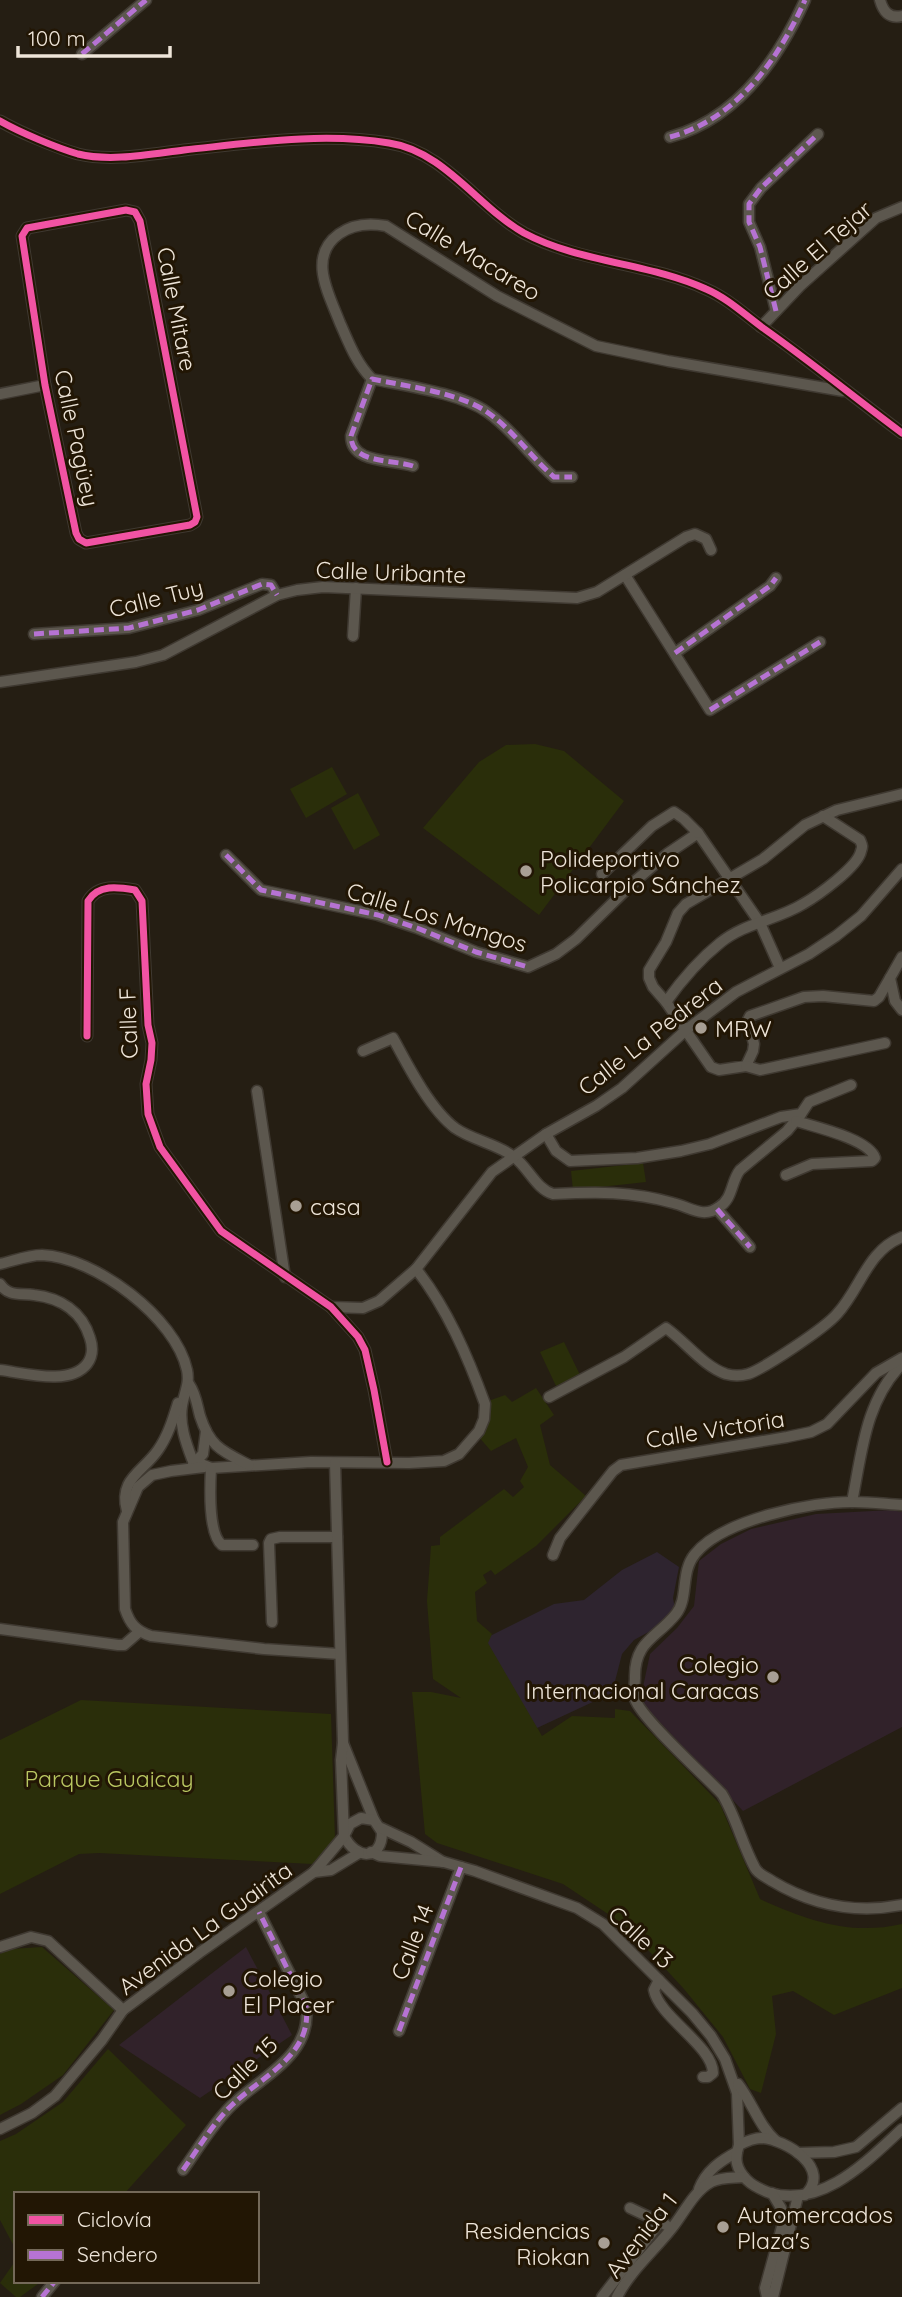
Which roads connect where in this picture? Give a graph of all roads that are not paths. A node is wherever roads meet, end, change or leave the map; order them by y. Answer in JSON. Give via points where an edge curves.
{"nodes":[{"id":1,"x":146,"y":0,"type":"edge"},
{"id":2,"x":805,"y":0,"type":"edge"},
{"id":3,"x":880,"y":0,"type":"edge"},
{"id":4,"x":902,"y":16,"type":"edge"},
{"id":5,"x":82,"y":54,"type":"dead end"},
{"id":6,"x":0,"y":121,"type":"edge"},
{"id":7,"x":818,"y":134,"type":"dead end"},
{"id":8,"x":670,"y":136,"type":"dead end"},
{"id":9,"x":902,"y":207,"type":"edge"},
{"id":10,"x":27,"y":228,"type":"joint"},
{"id":11,"x":776,"y":311,"type":"junction"},
{"id":12,"x":761,"y":327,"type":"junction"},
{"id":13,"x":372,"y":379,"type":"junction"},
{"id":14,"x":45,"y":385,"type":"junction"},
{"id":15,"x":847,"y":391,"type":"junction"},
{"id":16,"x":0,"y":394,"type":"edge"},
{"id":17,"x":902,"y":433,"type":"edge"},
{"id":18,"x":413,"y":466,"type":"dead end"},
{"id":19,"x":572,"y":477,"type":"dead end"},
{"id":20,"x":195,"y":522,"type":"joint"},
{"id":21,"x":711,"y":550,"type":"dead end"},
{"id":22,"x":625,"y":575,"type":"junction"},
{"id":23,"x":776,"y":578,"type":"dead end"},
{"id":24,"x":356,"y":588,"type":"junction"},
{"id":25,"x":277,"y":595,"type":"junction"},
{"id":26,"x":34,"y":634,"type":"dead end"},
{"id":27,"x":353,"y":636,"type":"dead end"},
{"id":28,"x":820,"y":642,"type":"dead end"},
{"id":29,"x":675,"y":653,"type":"junction"},
{"id":30,"x":0,"y":682,"type":"edge"},
{"id":31,"x":902,"y":794,"type":"edge"},
{"id":32,"x":823,"y":816,"type":"junction"},
{"id":33,"x":698,"y":834,"type":"junction"},
{"id":34,"x":226,"y":855,"type":"dead end"},
{"id":35,"x":902,"y":869,"type":"edge"},
{"id":36,"x":603,"y":874,"type":"dead end"},
{"id":37,"x":728,"y":878,"type":"junction"},
{"id":38,"x":761,"y":923,"type":"junction"},
{"id":39,"x":902,"y":957,"type":"edge"},
{"id":40,"x":780,"y":968,"type":"junction"},
{"id":41,"x":890,"y":978,"type":"junction"},
{"id":42,"x":666,"y":1002,"type":"junction"},
{"id":43,"x":902,"y":1010,"type":"edge"},
{"id":44,"x":686,"y":1030,"type":"junction"},
{"id":45,"x":87,"y":1036,"type":"dead end"},
{"id":46,"x":885,"y":1043,"type":"dead end"},
{"id":47,"x":363,"y":1051,"type":"dead end"},
{"id":48,"x":746,"y":1066,"type":"junction"},
{"id":49,"x":851,"y":1085,"type":"dead end"},
{"id":50,"x":257,"y":1091,"type":"dead end"},
{"id":51,"x":799,"y":1117,"type":"junction"},
{"id":52,"x":546,"y":1134,"type":"junction"},
{"id":53,"x":513,"y":1155,"type":"junction"},
{"id":54,"x":786,"y":1175,"type":"dead end"},
{"id":55,"x":717,"y":1209,"type":"junction"},
{"id":56,"x":902,"y":1237,"type":"edge"},
{"id":57,"x":750,"y":1247,"type":"dead end"},
{"id":58,"x":0,"y":1264,"type":"edge"},
{"id":59,"x":416,"y":1269,"type":"junction"},
{"id":60,"x":285,"y":1277,"type":"junction"},
{"id":61,"x":0,"y":1284,"type":"edge"},
{"id":62,"x":331,"y":1307,"type":"junction"},
{"id":63,"x":902,"y":1361,"type":"edge"},
{"id":64,"x":0,"y":1370,"type":"edge"},
{"id":65,"x":189,"y":1384,"type":"junction"},
{"id":66,"x":549,"y":1397,"type":"dead end"},
{"id":67,"x":206,"y":1430,"type":"junction"},
{"id":68,"x":387,"y":1462,"type":"junction"},
{"id":69,"x":335,"y":1463,"type":"junction"},
{"id":70,"x":192,"y":1465,"type":"junction"},
{"id":71,"x":250,"y":1465,"type":"junction"},
{"id":72,"x":210,"y":1468,"type":"junction"},
{"id":73,"x":852,"y":1502,"type":"junction"},
{"id":74,"x":902,"y":1505,"type":"edge"},
{"id":75,"x":127,"y":1511,"type":"junction"},
{"id":76,"x":337,"y":1536,"type":"junction"},
{"id":77,"x":253,"y":1545,"type":"dead end"},
{"id":78,"x":553,"y":1555,"type":"dead end"},
{"id":79,"x":272,"y":1622,"type":"dead end"},
{"id":80,"x":0,"y":1629,"type":"edge"},
{"id":81,"x":139,"y":1632,"type":"junction"},
{"id":82,"x":340,"y":1654,"type":"junction"},
{"id":83,"x":343,"y":1743,"type":"junction"},
{"id":84,"x":377,"y":1824,"type":"junction"},
{"id":85,"x":344,"y":1836,"type":"junction"},
{"id":86,"x":365,"y":1853,"type":"junction"},
{"id":87,"x":444,"y":1862,"type":"junction"},
{"id":88,"x":461,"y":1867,"type":"junction"},
{"id":89,"x":314,"y":1872,"type":"junction"},
{"id":90,"x":902,"y":1905,"type":"edge"},
{"id":91,"x":259,"y":1912,"type":"junction"},
{"id":92,"x":0,"y":1947,"type":"edge"},
{"id":93,"x":659,"y":1980,"type":"junction"},
{"id":94,"x":123,"y":2010,"type":"junction"},
{"id":95,"x":399,"y":2031,"type":"dead end"},
{"id":96,"x":703,"y":2077,"type":"dead end"},
{"id":97,"x":734,"y":2078,"type":"junction"},
{"id":98,"x":902,"y":2108,"type":"edge"},
{"id":99,"x":0,"y":2129,"type":"edge"},
{"id":100,"x":902,"y":2129,"type":"edge"},
{"id":101,"x":778,"y":2142,"type":"junction"},
{"id":102,"x":738,"y":2149,"type":"junction"},
{"id":103,"x":797,"y":2153,"type":"junction"},
{"id":104,"x":183,"y":2170,"type":"dead end"},
{"id":105,"x":744,"y":2177,"type":"junction"},
{"id":106,"x":772,"y":2193,"type":"junction"},
{"id":107,"x":696,"y":2196,"type":"junction"},
{"id":108,"x":802,"y":2196,"type":"junction"},
{"id":109,"x":630,"y":2208,"type":"dead end"},
{"id":110,"x":660,"y":2222,"type":"junction"},
{"id":111,"x":672,"y":2228,"type":"junction"},
{"id":112,"x":53,"y":2283,"type":"edge"},
{"id":113,"x":42,"y":2297,"type":"edge"},
{"id":114,"x":602,"y":2297,"type":"edge"},
{"id":115,"x":617,"y":2297,"type":"edge"},
{"id":116,"x":766,"y":2297,"type":"edge"},
{"id":117,"x":773,"y":2297,"type":"edge"}],
"edges":[{"from":1,"to":5,"type":"street"},
{"from":2,"to":8,"type":"street","via":[[780,49],[750,88],[699,127]]},
{"from":3,"to":4,"type":"street","via":[[890,16]]},
{"from":6,"to":12,"type":"street","via":[[78,154],[96,156],[277,141],[393,143],[434,162],[526,234],[706,289]]},
{"from":7,"to":11,"type":"street","via":[[749,204],[749,222]]},
{"from":9,"to":11,"type":"street","name":"Calle El Tejar","via":[[876,218]]},
{"from":10,"to":14,"type":"street","name":"Calle Pagüey","via":[[22,236]]},
{"from":10,"to":20,"type":"street","name":"Calle Mitare","via":[[135,212]]},
{"from":11,"to":12,"type":"street","name":"Calle El Tejar"},
{"from":12,"to":15,"type":"street"},
{"from":13,"to":15,"type":"street","name":"Calle Macareo","via":[[356,360],[325,285],[322,265],[328,245],[336,237],[367,224],[386,226],[497,296],[596,346]]},
{"from":13,"to":18,"type":"street","via":[[351,443],[361,456]]},
{"from":13,"to":19,"type":"street","via":[[468,401],[503,426],[554,477]]},
{"from":14,"to":16,"type":"street","name":"Calle Pagüey"},
{"from":14,"to":20,"type":"street","name":"Calle Pagüey","via":[[79,539],[86,542]]},
{"from":15,"to":17,"type":"street"},
{"from":21,"to":22,"type":"street","name":"Calle Uribante","via":[[706,539],[695,534]]},
{"from":22,"to":24,"type":"street","name":"Calle Uribante","via":[[597,593],[576,598]]},
{"from":22,"to":29,"type":"street"},
{"from":23,"to":29,"type":"street"},
{"from":24,"to":25,"type":"street","name":"Calle Uribante","via":[[307,588]]},
{"from":24,"to":27,"type":"street"},
{"from":25,"to":26,"type":"street","name":"Calle Tuy","via":[[271,585],[262,584],[198,610],[129,628]]},
{"from":25,"to":30,"type":"street","name":"Calle Uribante","via":[[163,655]]},
{"from":28,"to":29,"type":"street","via":[[710,710]]},
{"from":31,"to":32,"type":"street"},
{"from":32,"to":37,"type":"street"},
{"from":32,"to":38,"type":"street","via":[[860,840],[861,853],[802,905]]},
{"from":33,"to":34,"type":"street","name":"Calle Los Mangos","via":[[635,881],[576,939],[528,967],[378,915],[261,890]]},
{"from":33,"to":36,"type":"street","via":[[674,812],[652,825]]},
{"from":33,"to":37,"type":"street"},
{"from":35,"to":40,"type":"street","name":"Calle La Pedrera","via":[[861,916],[809,954]]},
{"from":37,"to":38,"type":"street"},
{"from":37,"to":42,"type":"street","via":[[686,904],[649,970],[653,987]]},
{"from":38,"to":40,"type":"street"},
{"from":38,"to":42,"type":"street","via":[[720,942]]},
{"from":39,"to":41,"type":"street"},
{"from":40,"to":44,"type":"street","name":"Calle La Pedrera","via":[[736,992]]},
{"from":41,"to":43,"type":"street"},
{"from":41,"to":48,"type":"street","via":[[872,1001],[808,996],[750,1016],[753,1048]]},
{"from":42,"to":44,"type":"street"},
{"from":44,"to":48,"type":"street","via":[[713,1068]]},
{"from":44,"to":52,"type":"street","name":"Calle La Pedrera","via":[[622,1088]]},
{"from":45,"to":60,"type":"street","name":"Calle F","via":[[88,901],[97,891],[114,886],[135,890],[142,901],[152,1043],[146,1084],[148,1114],[160,1147],[221,1231]]},
{"from":46,"to":48,"type":"street","via":[[760,1070]]},
{"from":47,"to":53,"type":"street","via":[[393,1038],[446,1120]]},
{"from":49,"to":51,"type":"street","via":[[808,1102]]},
{"from":50,"to":60,"type":"street"},
{"from":51,"to":52,"type":"street","via":[[781,1117],[694,1148],[611,1160],[568,1160]]},
{"from":51,"to":54,"type":"street","via":[[870,1149],[875,1158],[813,1164]]},
{"from":51,"to":55,"type":"street","via":[[740,1170],[726,1202]]},
{"from":52,"to":53,"type":"street","name":"Calle La Pedrera"},
{"from":53,"to":55,"type":"street","via":[[551,1194],[629,1193],[702,1213]]},
{"from":53,"to":59,"type":"street","name":"Calle La Pedrera","via":[[492,1172]]},
{"from":55,"to":57,"type":"street"},
{"from":56,"to":66,"type":"street","via":[[874,1256],[834,1317],[755,1371],[739,1375],[722,1372],[666,1328],[624,1357]]},
{"from":58,"to":65,"type":"street","via":[[40,1255],[97,1271],[138,1299],[160,1323],[183,1356]]},
{"from":59,"to":62,"type":"street","name":"Calle La Pedrera","via":[[379,1301],[363,1308]]},
{"from":59,"to":68,"type":"street","via":[[464,1353],[485,1404],[484,1419],[471,1442],[452,1458]]},
{"from":60,"to":62,"type":"street","name":"Calle F"},
{"from":61,"to":64,"type":"street","via":[[8,1293],[45,1297],[71,1308],[92,1342],[87,1364],[73,1375]]},
{"from":62,"to":68,"type":"street","name":"Calle F","via":[[365,1350]]},
{"from":63,"to":73,"type":"street","via":[[873,1406]]},
{"from":63,"to":78,"type":"street","name":"Calle Victoria","via":[[876,1373],[820,1429],[621,1465],[560,1538]]},
{"from":65,"to":67,"type":"street"},
{"from":65,"to":70,"type":"street","via":[[181,1418]]},
{"from":65,"to":75,"type":"street","via":[[163,1442],[126,1488]]},
{"from":67,"to":70,"type":"street","via":[[205,1448]]},
{"from":67,"to":71,"type":"street","via":[[217,1448]]},
{"from":68,"to":69,"type":"street"},
{"from":69,"to":71,"type":"street"},
{"from":69,"to":76,"type":"street"},
{"from":70,"to":72,"type":"street"},
{"from":70,"to":75,"type":"street","via":[[148,1478],[138,1487]]},
{"from":71,"to":72,"type":"street"},
{"from":72,"to":77,"type":"street","via":[[215,1538],[222,1545]]},
{"from":73,"to":74,"type":"street"},
{"from":73,"to":90,"type":"street","via":[[803,1506],[748,1521],[712,1538],[697,1551],[685,1575],[681,1606],[640,1651],[635,1700],[722,1794],[756,1871],[785,1889],[839,1907],[878,1910]]},
{"from":75,"to":81,"type":"street","via":[[123,1522],[125,1609]]},
{"from":76,"to":79,"type":"street","via":[[271,1539]]},
{"from":76,"to":82,"type":"street"},
{"from":80,"to":81,"type":"street","via":[[118,1645]]},
{"from":81,"to":82,"type":"street"},
{"from":82,"to":83,"type":"street"},
{"from":83,"to":84,"type":"street"},
{"from":83,"to":85,"type":"street"},
{"from":84,"to":85,"type":"street","name":"Avenida La Guairita","via":[[368,1818],[355,1820]]},
{"from":84,"to":86,"type":"street","via":[[380,1844]]},
{"from":84,"to":87,"type":"street","name":"Calle 13"},
{"from":85,"to":86,"type":"street","via":[[352,1849]]},
{"from":85,"to":89,"type":"street","name":"Avenida La Guairita"},
{"from":86,"to":87,"type":"street","name":"Calle 13"},
{"from":86,"to":89,"type":"street","name":"Avenida La Guairita","via":[[331,1870]]},
{"from":87,"to":88,"type":"street","name":"Calle 13"},
{"from":88,"to":93,"type":"street","name":"Calle 13","via":[[577,1908],[603,1924]]},
{"from":88,"to":95,"type":"street","name":"Calle 14"},
{"from":89,"to":91,"type":"street","name":"Avenida La Guairita"},
{"from":91,"to":94,"type":"street","name":"Avenida La Guairita"},
{"from":91,"to":104,"type":"street","name":"Calle 15","via":[[306,2006],[304,2035],[286,2061],[231,2106]]},
{"from":92,"to":94,"type":"street","via":[[31,1937],[48,1941]]},
{"from":93,"to":96,"type":"street","via":[[654,1995],[713,2067],[713,2073]]},
{"from":93,"to":97,"type":"street","name":"Calle 13","via":[[711,2036]]},
{"from":94,"to":99,"type":"street","name":"Avenida La Guairita","via":[[59,2092]]},
{"from":97,"to":101,"type":"street","name":"Calle 13","via":[[766,2132]]},
{"from":97,"to":102,"type":"street","name":"Calle 13"},
{"from":98,"to":103,"type":"street","via":[[856,2147]]},
{"from":100,"to":108,"type":"street","via":[[856,2171]]},
{"from":101,"to":102,"type":"street","via":[[761,2138]]},
{"from":101,"to":103,"type":"street"},
{"from":102,"to":105,"type":"street","via":[[736,2164]]},
{"from":102,"to":107,"type":"street","name":"Avenida 1","via":[[712,2168]]},
{"from":103,"to":108,"type":"street","via":[[813,2171],[812,2187]]},
{"from":105,"to":106,"type":"street"},
{"from":105,"to":107,"type":"street","name":"Avenida 1","via":[[712,2181]]},
{"from":106,"to":108,"type":"street"},
{"from":106,"to":116,"type":"street","via":[[783,2222]]},
{"from":107,"to":111,"type":"street","name":"Avenida 1"},
{"from":108,"to":117,"type":"street"},
{"from":109,"to":110,"type":"street"},
{"from":110,"to":111,"type":"street"},
{"from":110,"to":114,"type":"street"},
{"from":111,"to":115,"type":"street","name":"Avenida 1"},
{"from":112,"to":113,"type":"street"}]}
